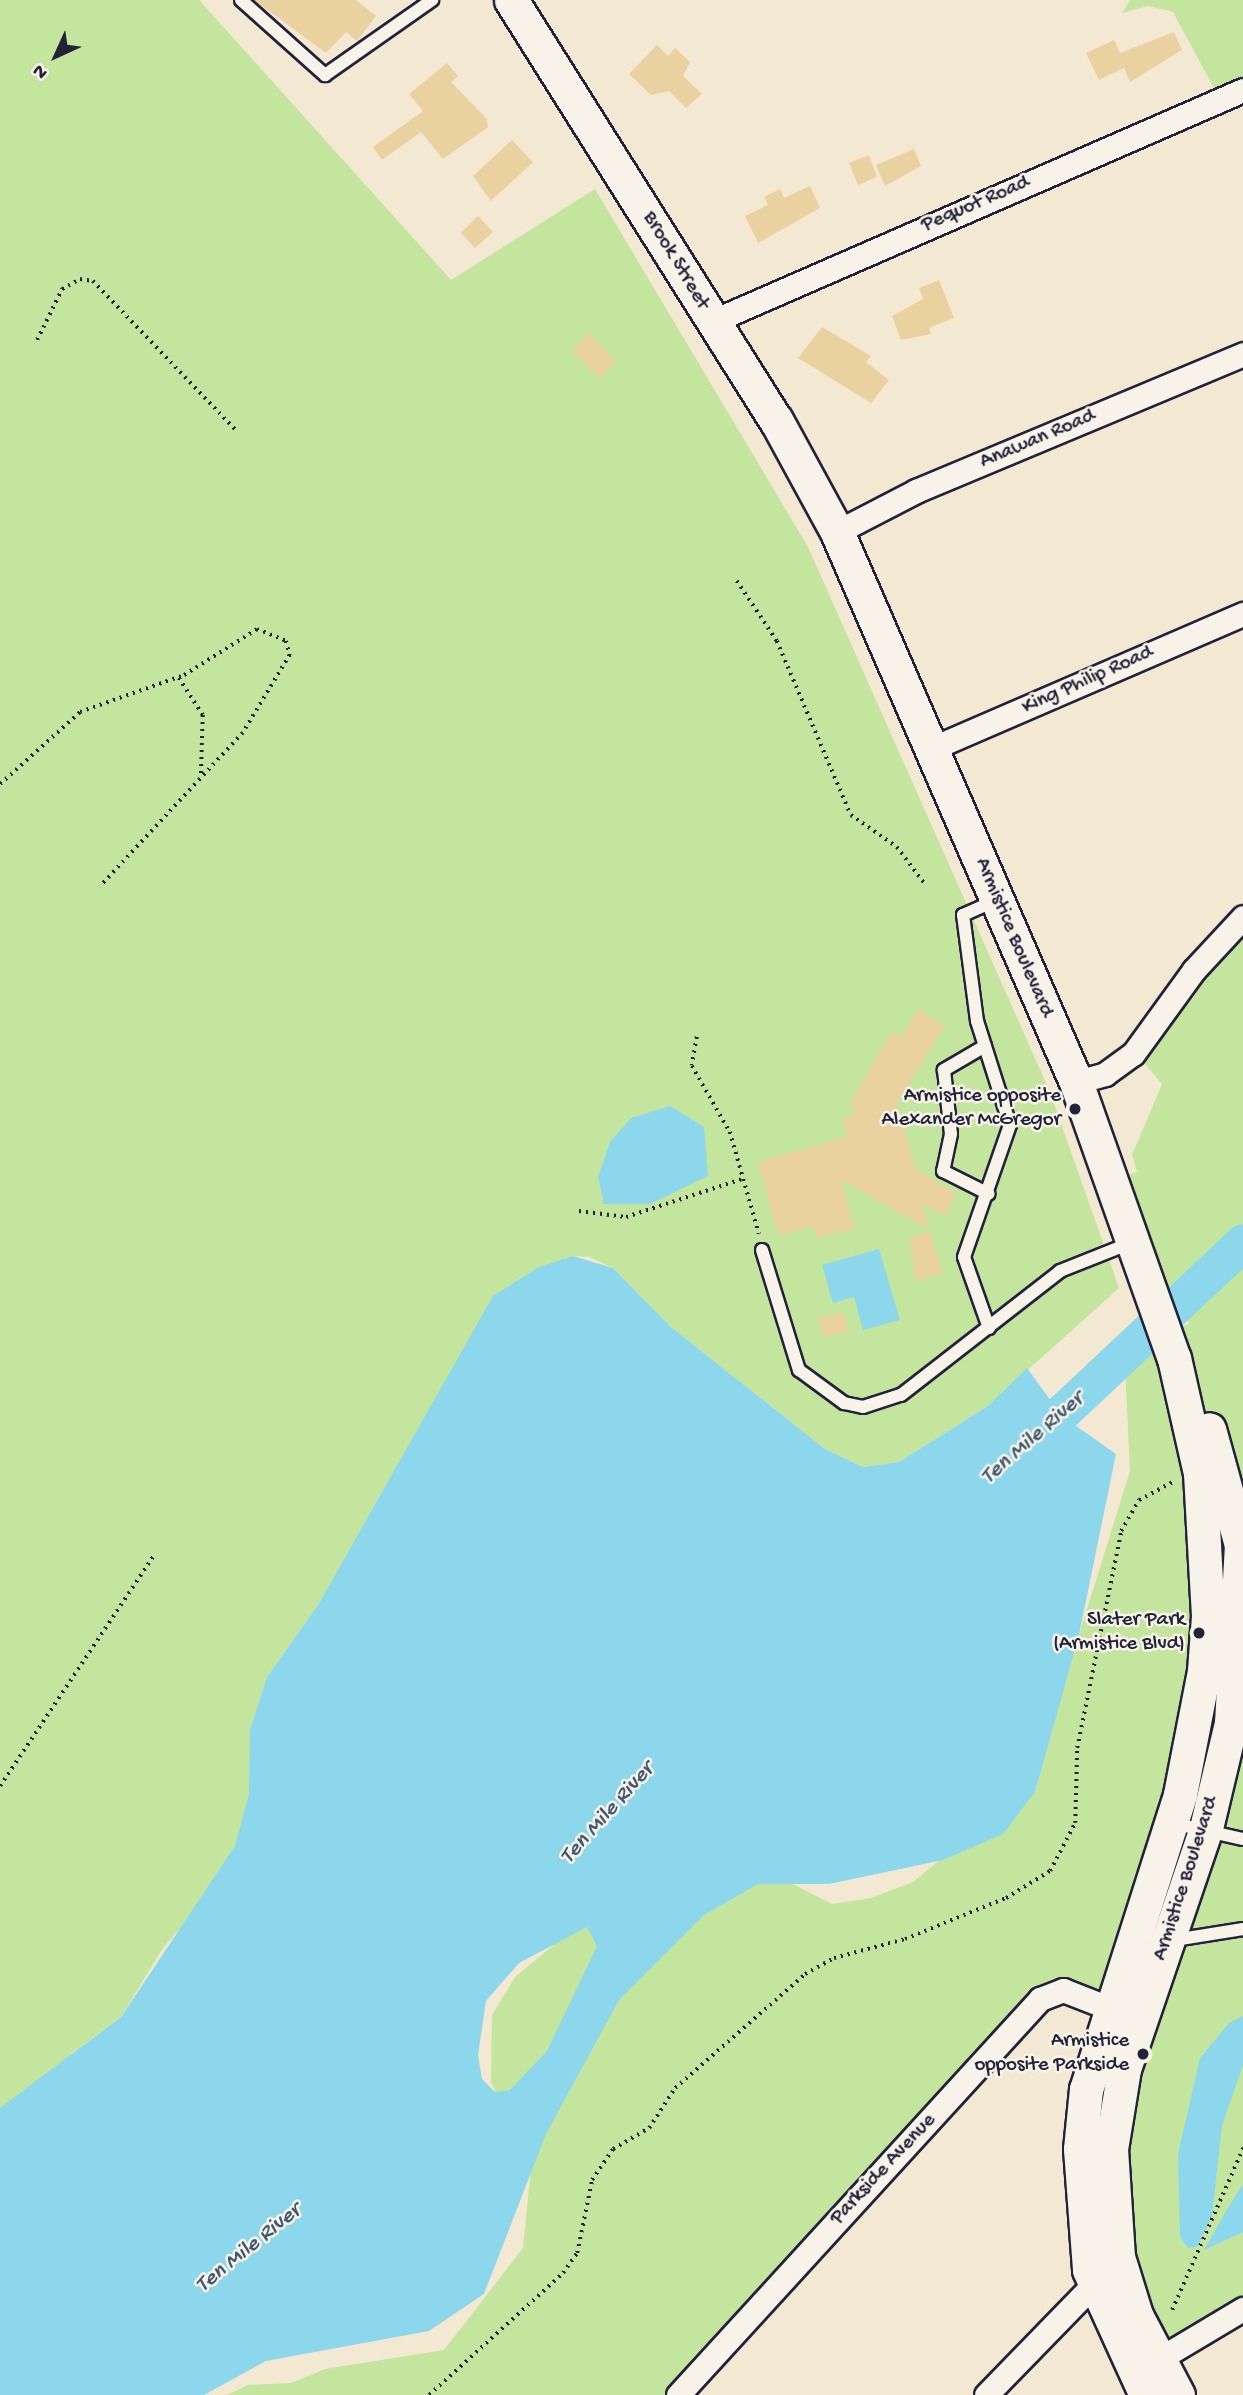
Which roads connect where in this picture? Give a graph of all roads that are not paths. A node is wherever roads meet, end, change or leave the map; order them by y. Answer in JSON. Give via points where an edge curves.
{"nodes":[{"id":1,"x":241,"y":0,"type":"edge"},
{"id":2,"x":432,"y":0,"type":"edge"},
{"id":3,"x":511,"y":0,"type":"edge"},
{"id":4,"x":416,"y":4,"type":"edge"},
{"id":5,"x":1243,"y":90,"type":"edge"},
{"id":6,"x":711,"y":323,"type":"junction"},
{"id":7,"x":1243,"y":354,"type":"edge"},
{"id":8,"x":835,"y":529,"type":"junction"},
{"id":9,"x":1243,"y":614,"type":"edge"},
{"id":10,"x":933,"y":748,"type":"junction"},
{"id":11,"x":997,"y":899,"type":"junction"},
{"id":12,"x":1243,"y":917,"type":"edge"},
{"id":13,"x":985,"y":1046,"type":"junction"},
{"id":14,"x":1076,"y":1082,"type":"junction"},
{"id":15,"x":989,"y":1194,"type":"junction"},
{"id":16,"x":1128,"y":1228,"type":"junction"},
{"id":17,"x":762,"y":1250,"type":"road end"},
{"id":18,"x":989,"y":1328,"type":"junction"},
{"id":19,"x":1174,"y":1358,"type":"junction"},
{"id":20,"x":1170,"y":1822,"type":"junction"},
{"id":21,"x":1206,"y":1828,"type":"junction"},
{"id":22,"x":1243,"y":1839,"type":"edge"},
{"id":23,"x":1243,"y":1928,"type":"edge"},
{"id":24,"x":1133,"y":1939,"type":"junction"},
{"id":25,"x":1169,"y":1941,"type":"junction"},
{"id":26,"x":1109,"y":2008,"type":"junction"},
{"id":27,"x":1094,"y":2284,"type":"junction"},
{"id":28,"x":1243,"y":2309,"type":"edge"},
{"id":29,"x":1159,"y":2359,"type":"junction"},
{"id":30,"x":678,"y":2395,"type":"edge"},
{"id":31,"x":986,"y":2395,"type":"edge"},
{"id":32,"x":1146,"y":2395,"type":"edge"},
{"id":33,"x":1178,"y":2395,"type":"edge"}],
"edges":[{"from":1,"to":4,"type":"lane","via":[[325,75]]},
{"from":2,"to":4,"type":"lane"},
{"from":3,"to":6,"type":"main road","name":"Brook Street"},
{"from":5,"to":6,"type":"street","name":"Pequot Road"},
{"from":6,"to":8,"type":"main road","name":"Brook Street","via":[[776,420]]},
{"from":7,"to":8,"type":"street","name":"Anawan Road"},
{"from":8,"to":10,"type":"main road","name":"Armistice Boulevard"},
{"from":9,"to":10,"type":"street","name":"King Philip Road"},
{"from":10,"to":11,"type":"main road","name":"Armistice Boulevard"},
{"from":11,"to":13,"type":"lane","via":[[963,915]]},
{"from":11,"to":14,"type":"main road","name":"Armistice Boulevard"},
{"from":12,"to":14,"type":"street","via":[[1194,970],[1133,1054],[1105,1074]]},
{"from":13,"to":15,"type":"lane","via":[[1010,1125]]},
{"from":13,"to":15,"type":"lane","via":[[944,1070],[951,1133],[943,1171]]},
{"from":14,"to":16,"type":"main road","name":"Armistice Boulevard"},
{"from":15,"to":18,"type":"lane","via":[[964,1257]]},
{"from":16,"to":18,"type":"lane","via":[[1060,1271]]},
{"from":16,"to":19,"type":"main road","name":"Armistice Boulevard"},
{"from":17,"to":18,"type":"lane","via":[[793,1360],[844,1403],[880,1406]]},
{"from":19,"to":20,"type":"main road","name":"Armistice Boulevard","via":[[1200,1473],[1208,1616],[1204,1671]]},
{"from":19,"to":21,"type":"main road","name":"Armistice Boulevard","via":[[1213,1438],[1241,1545],[1236,1684]]},
{"from":20,"to":21,"type":"lane"},
{"from":20,"to":24,"type":"main road","name":"Armistice Boulevard"},
{"from":21,"to":22,"type":"lane"},
{"from":21,"to":25,"type":"main road","name":"Armistice Boulevard"},
{"from":23,"to":25,"type":"lane"},
{"from":24,"to":25,"type":"lane"},
{"from":24,"to":26,"type":"main road","name":"Armistice Boulevard"},
{"from":25,"to":29,"type":"main road","name":"Armistice Boulevard","via":[[1124,2069],[1111,2149],[1118,2257]]},
{"from":26,"to":27,"type":"main road","name":"Armistice Boulevard","via":[[1081,2118],[1083,2223]]},
{"from":26,"to":30,"type":"street","name":"Parkside Avenue","via":[[1063,1990],[1040,1999]]},
{"from":27,"to":31,"type":"street"},
{"from":27,"to":32,"type":"main road","name":"Armistice Boulevard"},
{"from":28,"to":29,"type":"street"},
{"from":29,"to":33,"type":"main road","name":"Armistice Boulevard"}]}
